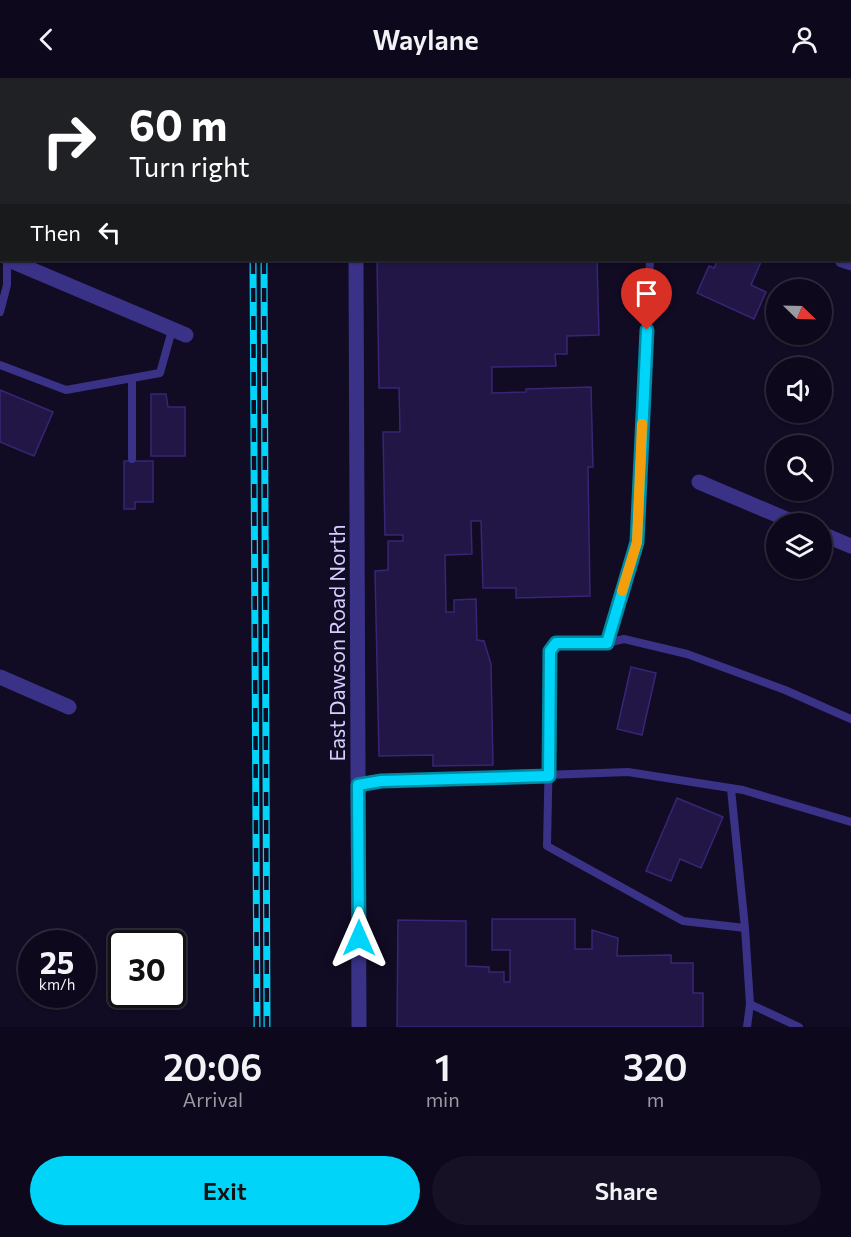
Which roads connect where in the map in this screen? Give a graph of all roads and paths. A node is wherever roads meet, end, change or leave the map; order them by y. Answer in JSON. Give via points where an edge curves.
{"nodes":[{"id":1,"x":8,"y":261,"type":"edge"},
{"id":2,"x":10,"y":261,"type":"edge"},
{"id":3,"x":356,"y":261,"type":"edge"},
{"id":4,"x":650,"y":261,"type":"edge"},
{"id":5,"x":0,"y":312,"type":"edge"},
{"id":6,"x":179,"y":332,"type":"joint"},
{"id":7,"x":0,"y":365,"type":"edge"},
{"id":8,"x":132,"y":378,"type":"junction"},
{"id":9,"x":132,"y":459,"type":"dead end"},
{"id":10,"x":699,"y":482,"type":"dead end"},
{"id":11,"x":772,"y":513,"type":"edge"},
{"id":12,"x":832,"y":538,"type":"edge"},
{"id":13,"x":851,"y":546,"type":"edge"},
{"id":14,"x":607,"y":643,"type":"junction"},
{"id":15,"x":0,"y":677,"type":"edge"},
{"id":16,"x":69,"y":707,"type":"dead end"},
{"id":17,"x":851,"y":719,"type":"edge"},
{"id":18,"x":549,"y":776,"type":"junction"},
{"id":19,"x":358,"y":785,"type":"junction"},
{"id":20,"x":731,"y":789,"type":"junction"},
{"id":21,"x":851,"y":822,"type":"edge"},
{"id":22,"x":745,"y":928,"type":"junction"},
{"id":23,"x":750,"y":1004,"type":"junction"},
{"id":24,"x":359,"y":1027,"type":"edge"},
{"id":25,"x":747,"y":1027,"type":"edge"},
{"id":26,"x":800,"y":1027,"type":"edge"}],
"edges":[{"from":1,"to":5,"type":"lane"},
{"from":2,"to":6,"type":"street"},
{"from":3,"to":19,"type":"street","name":"East Dawson Road North"},
{"from":4,"to":14,"type":"lane","via":[[637,542]]},
{"from":6,"to":8,"type":"lane","via":[[160,373]]},
{"from":7,"to":8,"type":"lane","via":[[66,390]]},
{"from":8,"to":9,"type":"lane"},
{"from":10,"to":11,"type":"street"},
{"from":12,"to":13,"type":"street"},
{"from":14,"to":17,"type":"lane","via":[[624,639],[687,654]]},
{"from":14,"to":18,"type":"lane","via":[[556,643],[550,651]]},
{"from":15,"to":16,"type":"street"},
{"from":18,"to":19,"type":"lane"},
{"from":18,"to":20,"type":"lane","via":[[628,772]]},
{"from":18,"to":22,"type":"lane","via":[[547,846],[683,921]]},
{"from":19,"to":24,"type":"street","name":"East Dawson Road North"},
{"from":20,"to":21,"type":"lane"},
{"from":20,"to":22,"type":"lane"},
{"from":22,"to":23,"type":"lane"},
{"from":23,"to":25,"type":"lane"},
{"from":23,"to":26,"type":"lane"}]}
